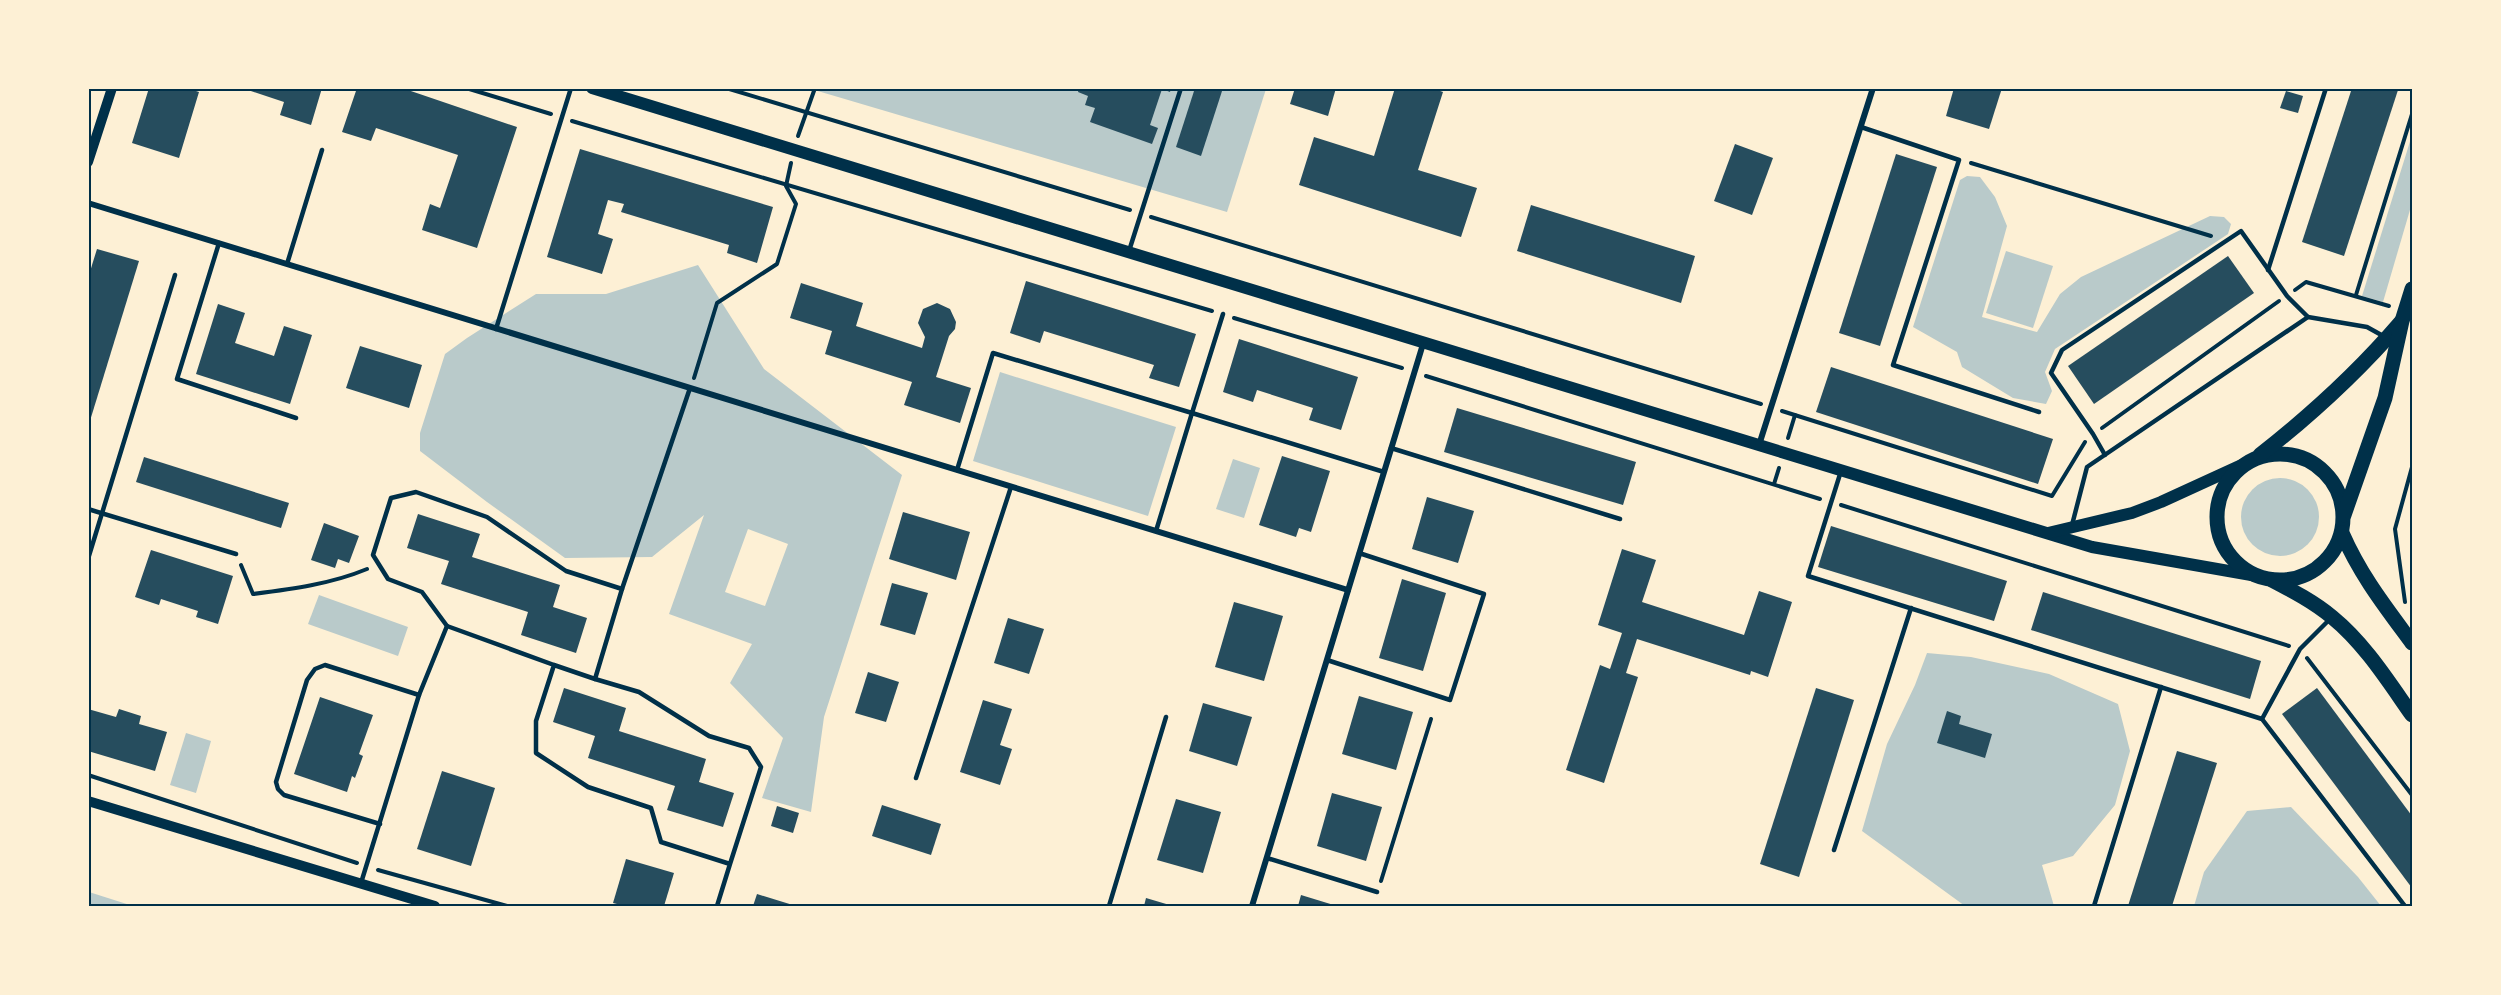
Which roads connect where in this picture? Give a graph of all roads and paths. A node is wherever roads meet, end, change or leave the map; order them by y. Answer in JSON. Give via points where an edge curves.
{"nodes":[{"id":1,"x":112,"y":88,"type":"edge"},
{"id":2,"x":466,"y":88,"type":"edge"},
{"id":3,"x":571,"y":88,"type":"edge"},
{"id":4,"x":592,"y":88,"type":"edge"},
{"id":5,"x":726,"y":88,"type":"edge"},
{"id":6,"x":1181,"y":88,"type":"edge"},
{"id":7,"x":1873,"y":88,"type":"edge"},
{"id":8,"x":2326,"y":88,"type":"edge"},
{"id":9,"x":2412,"y":114,"type":"edge"},
{"id":10,"x":562,"y":117,"type":"junction"},
{"id":11,"x":1861,"y":127,"type":"junction"},
{"id":12,"x":322,"y":150,"type":"dead end"},
{"id":13,"x":1959,"y":160,"type":"junction"},
{"id":14,"x":88,"y":162,"type":"edge"},
{"id":15,"x":786,"y":186,"type":"junction"},
{"id":16,"x":88,"y":203,"type":"edge"},
{"id":17,"x":1141,"y":213,"type":"junction"},
{"id":18,"x":2226,"y":241,"type":"junction"},
{"id":19,"x":219,"y":243,"type":"junction"},
{"id":20,"x":1129,"y":251,"type":"junction"},
{"id":21,"x":287,"y":264,"type":"junction"},
{"id":22,"x":2268,"y":270,"type":"junction"},
{"id":23,"x":175,"y":275,"type":"dead end"},
{"id":24,"x":2356,"y":295,"type":"junction"},
{"id":25,"x":2287,"y":296,"type":"junction"},
{"id":26,"x":2408,"y":306,"type":"edge"},
{"id":27,"x":1223,"y":314,"type":"junction"},
{"id":28,"x":2308,"y":317,"type":"junction"},
{"id":29,"x":496,"y":329,"type":"junction"},
{"id":30,"x":2387,"y":338,"type":"junction"},
{"id":31,"x":1423,"y":344,"type":"junction"},
{"id":32,"x":1414,"y":372,"type":"junction"},
{"id":33,"x":690,"y":388,"type":"junction"},
{"id":34,"x":1771,"y":407,"type":"junction"},
{"id":35,"x":2039,"y":412,"type":"dead end"},
{"id":36,"x":1192,"y":413,"type":"junction"},
{"id":37,"x":296,"y":418,"type":"dead end"},
{"id":38,"x":2093,"y":434,"type":"junction"},
{"id":39,"x":1759,"y":446,"type":"junction"},
{"id":40,"x":1391,"y":448,"type":"junction"},
{"id":41,"x":2104,"y":455,"type":"junction"},
{"id":42,"x":2250,"y":460,"type":"junction"},
{"id":43,"x":2412,"y":467,"type":"edge"},
{"id":44,"x":957,"y":470,"type":"junction"},
{"id":45,"x":1840,"y":471,"type":"junction"},
{"id":46,"x":1384,"y":472,"type":"junction"},
{"id":47,"x":1011,"y":487,"type":"junction"},
{"id":48,"x":1831,"y":502,"type":"junction"},
{"id":49,"x":88,"y":509,"type":"edge"},
{"id":50,"x":102,"y":513,"type":"junction"},
{"id":51,"x":1620,"y":519,"type":"dead end"},
{"id":52,"x":2342,"y":525,"type":"junction"},
{"id":53,"x":2072,"y":528,"type":"junction"},
{"id":54,"x":1156,"y":531,"type":"junction"},
{"id":55,"x":2047,"y":533,"type":"junction"},
{"id":56,"x":1359,"y":553,"type":"junction"},
{"id":57,"x":236,"y":554,"type":"joint"},
{"id":58,"x":88,"y":559,"type":"edge"},
{"id":59,"x":379,"y":564,"type":"junction"},
{"id":60,"x":2265,"y":578,"type":"junction"},
{"id":61,"x":622,"y":589,"type":"junction"},
{"id":62,"x":1348,"y":590,"type":"junction"},
{"id":63,"x":2405,"y":603,"type":"dead end"},
{"id":64,"x":1911,"y":608,"type":"junction"},
{"id":65,"x":2332,"y":617,"type":"junction"},
{"id":66,"x":447,"y":626,"type":"junction"},
{"id":67,"x":2412,"y":643,"type":"edge"},
{"id":68,"x":2300,"y":649,"type":"junction"},
{"id":69,"x":1327,"y":660,"type":"junction"},
{"id":70,"x":554,"y":665,"type":"junction"},
{"id":71,"x":595,"y":679,"type":"junction"},
{"id":72,"x":2161,"y":687,"type":"junction"},
{"id":73,"x":419,"y":695,"type":"junction"},
{"id":74,"x":2412,"y":715,"type":"edge"},
{"id":75,"x":1166,"y":717,"type":"dead end"},
{"id":76,"x":1431,"y":719,"type":"dead end"},
{"id":77,"x":2262,"y":719,"type":"junction"},
{"id":78,"x":88,"y":775,"type":"edge"},
{"id":79,"x":916,"y":778,"type":"dead end"},
{"id":80,"x":2412,"y":795,"type":"edge"},
{"id":81,"x":88,"y":801,"type":"edge"},
{"id":82,"x":380,"y":824,"type":"junction"},
{"id":83,"x":1834,"y":850,"type":"dead end"},
{"id":84,"x":1267,"y":858,"type":"junction"},
{"id":85,"x":730,"y":864,"type":"junction"},
{"id":86,"x":367,"y":866,"type":"junction"},
{"id":87,"x":361,"y":883,"type":"junction"},
{"id":88,"x":1377,"y":892,"type":"joint"},
{"id":89,"x":435,"y":906,"type":"edge"},
{"id":90,"x":507,"y":906,"type":"edge"},
{"id":91,"x":717,"y":906,"type":"edge"},
{"id":92,"x":1109,"y":906,"type":"edge"},
{"id":93,"x":1252,"y":906,"type":"edge"},
{"id":94,"x":2094,"y":906,"type":"edge"},
{"id":95,"x":2405,"y":906,"type":"edge"}],
"edges":[{"from":1,"to":14,"type":"street"},
{"from":2,"to":10,"type":"path"},
{"from":3,"to":10,"type":"lane"},
{"from":4,"to":20,"type":"main road"},
{"from":5,"to":17,"type":"path"},
{"from":6,"to":17,"type":"lane"},
{"from":7,"to":11,"type":"street"},
{"from":8,"to":22,"type":"lane"},
{"from":9,"to":24,"type":"path"},
{"from":10,"to":15,"type":"path"},
{"from":10,"to":29,"type":"lane"},
{"from":11,"to":13,"type":"lane"},
{"from":11,"to":34,"type":"street"},
{"from":12,"to":21,"type":"lane"},
{"from":13,"to":18,"type":"path"},
{"from":13,"to":35,"type":"lane","via":[[1893,365]]},
{"from":15,"to":27,"type":"path"},
{"from":15,"to":33,"type":"path","via":[[796,204],[777,264],[717,303]]},
{"from":16,"to":19,"type":"street"},
{"from":17,"to":20,"type":"lane"},
{"from":17,"to":34,"type":"path"},
{"from":18,"to":22,"type":"lane","via":[[2241,231]]},
{"from":18,"to":38,"type":"lane","via":[[2062,350],[2051,372]]},
{"from":19,"to":21,"type":"street"},
{"from":19,"to":37,"type":"lane","via":[[177,379]]},
{"from":20,"to":31,"type":"main road"},
{"from":21,"to":29,"type":"street"},
{"from":22,"to":25,"type":"lane"},
{"from":23,"to":50,"type":"lane"},
{"from":24,"to":25,"type":"path","via":[[2306,282]]},
{"from":24,"to":26,"type":"path"},
{"from":25,"to":28,"type":"lane"},
{"from":25,"to":38,"type":"path"},
{"from":26,"to":30,"type":"main road"},
{"from":26,"to":52,"type":"main road","via":[[2385,398]]},
{"from":27,"to":32,"type":"path"},
{"from":27,"to":36,"type":"lane"},
{"from":28,"to":30,"type":"lane","via":[[2367,327]]},
{"from":28,"to":41,"type":"lane"},
{"from":29,"to":33,"type":"street"},
{"from":30,"to":42,"type":"main road","via":[[2303,421]]},
{"from":31,"to":32,"type":"street"},
{"from":31,"to":39,"type":"main road"},
{"from":32,"to":40,"type":"street"},
{"from":32,"to":48,"type":"path"},
{"from":33,"to":44,"type":"street"},
{"from":33,"to":61,"type":"lane"},
{"from":34,"to":38,"type":"path","via":[[2052,496]]},
{"from":34,"to":39,"type":"street"},
{"from":36,"to":44,"type":"lane","via":[[993,352]]},
{"from":36,"to":46,"type":"lane"},
{"from":36,"to":54,"type":"lane"},
{"from":38,"to":41,"type":"lane"},
{"from":39,"to":45,"type":"main road"},
{"from":40,"to":46,"type":"street"},
{"from":40,"to":51,"type":"lane"},
{"from":41,"to":53,"type":"lane","via":[[2087,467]]},
{"from":42,"to":52,"type":"main road","via":[[2272,453],[2288,454],[2316,465],[2336,488],[2342,502]]},
{"from":42,"to":53,"type":"main road","via":[[2161,502]]},
{"from":42,"to":60,"type":"main road","via":[[2223,487],[2217,509],[2218,532],[2232,559]]},
{"from":43,"to":63,"type":"path","via":[[2395,529]]},
{"from":44,"to":47,"type":"street"},
{"from":45,"to":48,"type":"lane"},
{"from":45,"to":55,"type":"main road"},
{"from":46,"to":56,"type":"street"},
{"from":47,"to":54,"type":"street"},
{"from":47,"to":79,"type":"lane"},
{"from":48,"to":64,"type":"lane","via":[[1808,576]]},
{"from":48,"to":68,"type":"path"},
{"from":49,"to":50,"type":"lane"},
{"from":50,"to":57,"type":"lane"},
{"from":50,"to":58,"type":"lane"},
{"from":52,"to":60,"type":"main road","via":[[2327,560],[2316,569],[2302,576]]},
{"from":52,"to":67,"type":"main road","via":[[2356,564]]},
{"from":53,"to":55,"type":"main road"},
{"from":54,"to":62,"type":"street"},
{"from":55,"to":60,"type":"main road","via":[[2091,547]]},
{"from":56,"to":62,"type":"street"},
{"from":56,"to":69,"type":"lane","via":[[1484,594],[1450,700]]},
{"from":57,"to":59,"type":"path","via":[[253,594],[347,577]]},
{"from":59,"to":61,"type":"lane","via":[[373,555],[390,498],[416,492],[487,517],[566,571]]},
{"from":59,"to":66,"type":"lane","via":[[388,579],[422,592]]},
{"from":60,"to":65,"type":"main road"},
{"from":61,"to":71,"type":"lane"},
{"from":62,"to":69,"type":"street"},
{"from":64,"to":72,"type":"lane"},
{"from":64,"to":83,"type":"lane"},
{"from":65,"to":68,"type":"lane"},
{"from":65,"to":74,"type":"main road","via":[[2368,653]]},
{"from":66,"to":70,"type":"lane"},
{"from":66,"to":73,"type":"lane"},
{"from":68,"to":77,"type":"lane"},
{"from":68,"to":80,"type":"path"},
{"from":69,"to":84,"type":"street"},
{"from":70,"to":71,"type":"lane"},
{"from":70,"to":85,"type":"lane","via":[[536,721],[536,753],[588,787],[651,808],[661,842]]},
{"from":71,"to":85,"type":"lane","via":[[639,692],[709,736],[750,748],[760,767]]},
{"from":72,"to":77,"type":"lane"},
{"from":72,"to":94,"type":"lane"},
{"from":73,"to":82,"type":"lane"},
{"from":73,"to":82,"type":"lane","via":[[325,665],[315,669],[307,680],[276,782],[284,795]]},
{"from":75,"to":92,"type":"lane"},
{"from":76,"to":88,"type":"path"},
{"from":77,"to":95,"type":"lane"},
{"from":78,"to":86,"type":"path"},
{"from":81,"to":87,"type":"street"},
{"from":82,"to":86,"type":"lane"},
{"from":84,"to":88,"type":"lane"},
{"from":84,"to":93,"type":"street"},
{"from":85,"to":91,"type":"lane"},
{"from":86,"to":87,"type":"lane"},
{"from":86,"to":90,"type":"path"},
{"from":87,"to":89,"type":"street"}]}
